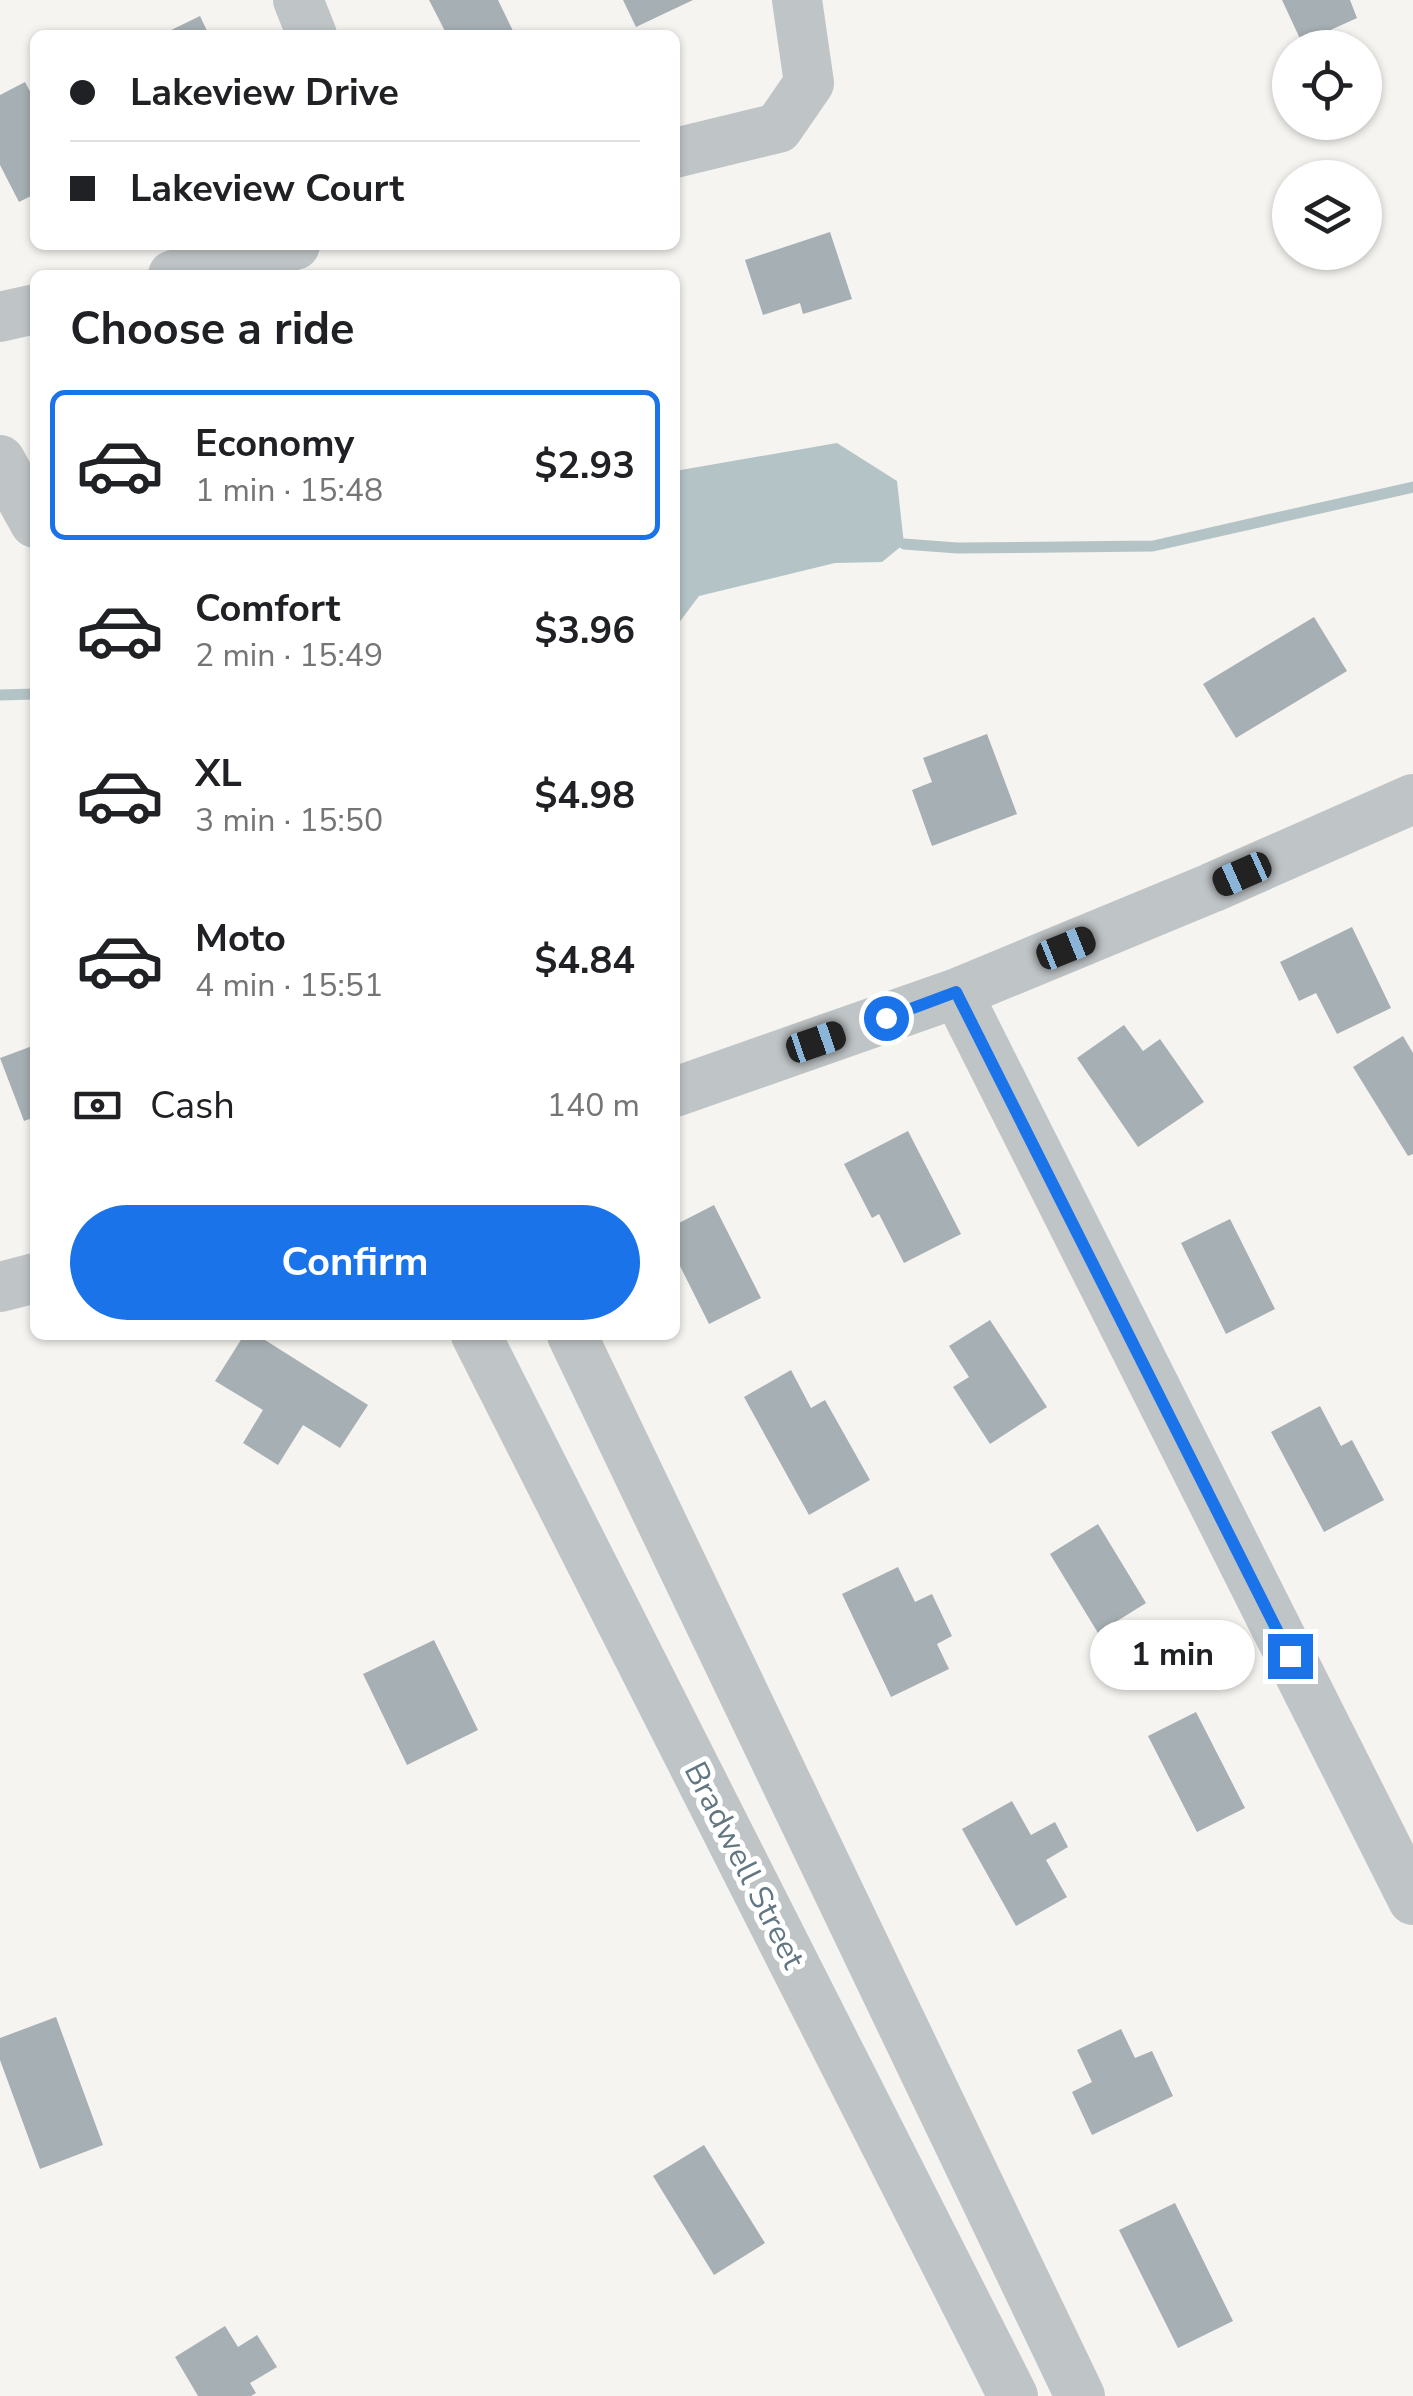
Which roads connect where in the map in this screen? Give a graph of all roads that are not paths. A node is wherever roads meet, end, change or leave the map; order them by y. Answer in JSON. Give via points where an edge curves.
{"nodes":[{"id":1,"x":298,"y":0,"type":"edge"},
{"id":2,"x":797,"y":0,"type":"edge"},
{"id":3,"x":310,"y":30,"type":"edge"},
{"id":4,"x":680,"y":152,"type":"edge"},
{"id":5,"x":275,"y":250,"type":"edge"},
{"id":6,"x":193,"y":270,"type":"edge"},
{"id":7,"x":30,"y":309,"type":"edge"},
{"id":8,"x":0,"y":317,"type":"edge"},
{"id":9,"x":0,"y":460,"type":"edge"},
{"id":10,"x":30,"y":514,"type":"edge"},
{"id":11,"x":1409,"y":812,"type":"edge"},
{"id":12,"x":956,"y":992,"type":"junction"},
{"id":13,"x":680,"y":1090,"type":"edge"},
{"id":14,"x":30,"y":1279,"type":"edge"},
{"id":15,"x":0,"y":1287,"type":"edge"},
{"id":16,"x":479,"y":1340,"type":"edge"},
{"id":17,"x":574,"y":1340,"type":"edge"},
{"id":18,"x":1413,"y":1900,"type":"edge"},
{"id":19,"x":1014,"y":2396,"type":"edge"},
{"id":20,"x":1080,"y":2396,"type":"edge"}],
"edges":[{"from":1,"to":3,"type":"street"},
{"from":2,"to":4,"type":"street","via":[[810,84],[778,128]]},
{"from":5,"to":6,"type":"street"},
{"from":7,"to":8,"type":"street"},
{"from":9,"to":10,"type":"street"},
{"from":11,"to":12,"type":"street"},
{"from":12,"to":13,"type":"street"},
{"from":12,"to":18,"type":"street"},
{"from":14,"to":15,"type":"street"},
{"from":16,"to":19,"type":"street","name":"Bradwell Street"},
{"from":17,"to":20,"type":"street"}]}
